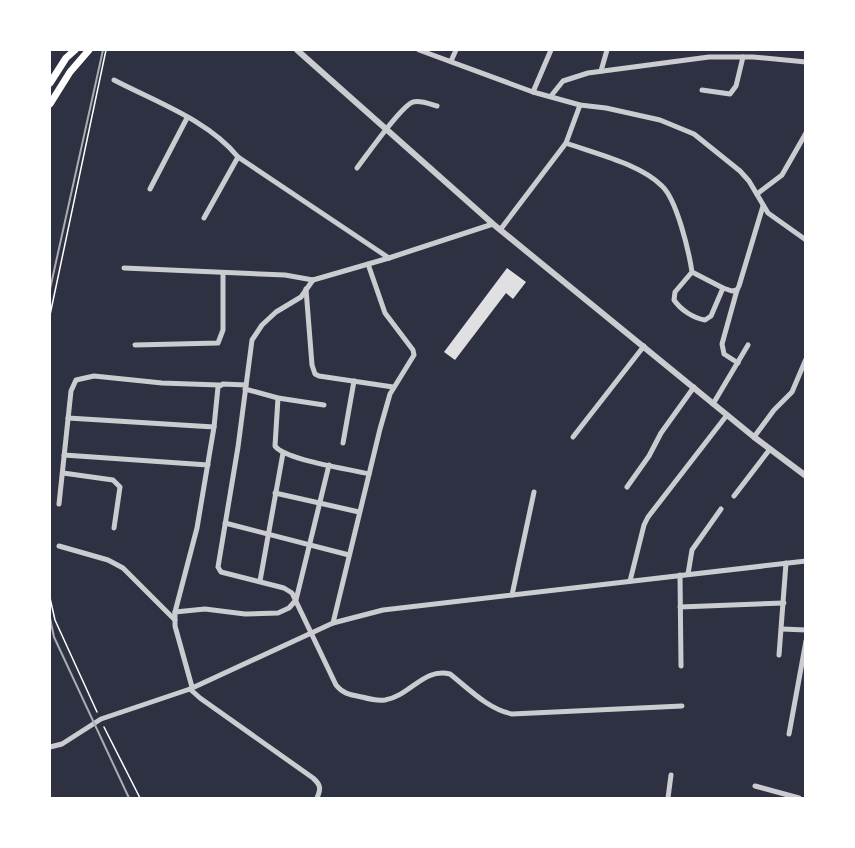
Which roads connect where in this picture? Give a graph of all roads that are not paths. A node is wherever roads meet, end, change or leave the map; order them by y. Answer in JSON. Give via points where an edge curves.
{"nodes":[{"id":1,"x":75,"y":50,"type":"edge"},
{"id":2,"x":89,"y":50,"type":"edge"},
{"id":3,"x":297,"y":50,"type":"edge"},
{"id":4,"x":419,"y":50,"type":"edge"},
{"id":5,"x":456,"y":50,"type":"edge"},
{"id":6,"x":551,"y":50,"type":"edge"},
{"id":7,"x":607,"y":50,"type":"edge"},
{"id":8,"x":721,"y":50,"type":"edge"},
{"id":9,"x":719,"y":57,"type":"junction"},
{"id":10,"x":743,"y":57,"type":"junction"},
{"id":11,"x":451,"y":61,"type":"junction"},
{"id":12,"x":806,"y":62,"type":"edge"},
{"id":13,"x":601,"y":71,"type":"junction"},
{"id":14,"x":114,"y":80,"type":"dead end"},
{"id":15,"x":50,"y":83,"type":"edge"},
{"id":16,"x":702,"y":90,"type":"dead end"},
{"id":17,"x":533,"y":92,"type":"junction"},
{"id":18,"x":551,"y":96,"type":"junction"},
{"id":19,"x":50,"y":104,"type":"edge"},
{"id":20,"x":580,"y":105,"type":"junction"},
{"id":21,"x":437,"y":106,"type":"dead end"},
{"id":22,"x":187,"y":118,"type":"junction"},
{"id":23,"x":386,"y":129,"type":"junction"},
{"id":24,"x":806,"y":133,"type":"edge"},
{"id":25,"x":566,"y":143,"type":"junction"},
{"id":26,"x":238,"y":157,"type":"junction"},
{"id":27,"x":357,"y":168,"type":"dead end"},
{"id":28,"x":150,"y":189,"type":"dead end"},
{"id":29,"x":757,"y":194,"type":"junction"},
{"id":30,"x":764,"y":206,"type":"junction"},
{"id":31,"x":204,"y":218,"type":"dead end"},
{"id":32,"x":493,"y":224,"type":"junction"},
{"id":33,"x":500,"y":230,"type":"junction"},
{"id":34,"x":806,"y":240,"type":"edge"},
{"id":35,"x":389,"y":258,"type":"junction"},
{"id":36,"x":368,"y":264,"type":"junction"},
{"id":37,"x":124,"y":268,"type":"dead end"},
{"id":38,"x":692,"y":272,"type":"junction"},
{"id":39,"x":223,"y":273,"type":"junction"},
{"id":40,"x":313,"y":280,"type":"junction"},
{"id":41,"x":723,"y":288,"type":"junction"},
{"id":42,"x":306,"y":289,"type":"junction"},
{"id":43,"x":737,"y":290,"type":"junction"},
{"id":44,"x":135,"y":345,"type":"dead end"},
{"id":45,"x":748,"y":345,"type":"dead end"},
{"id":46,"x":644,"y":346,"type":"junction"},
{"id":47,"x":806,"y":359,"type":"edge"},
{"id":48,"x":738,"y":363,"type":"junction"},
{"id":49,"x":354,"y":381,"type":"junction"},
{"id":50,"x":219,"y":385,"type":"junction"},
{"id":51,"x":246,"y":387,"type":"junction"},
{"id":52,"x":393,"y":387,"type":"junction"},
{"id":53,"x":694,"y":387,"type":"junction"},
{"id":54,"x":278,"y":398,"type":"junction"},
{"id":55,"x":713,"y":404,"type":"junction"},
{"id":56,"x":324,"y":405,"type":"dead end"},
{"id":57,"x":727,"y":415,"type":"junction"},
{"id":58,"x":68,"y":418,"type":"junction"},
{"id":59,"x":214,"y":427,"type":"junction"},
{"id":60,"x":573,"y":437,"type":"dead end"},
{"id":61,"x":754,"y":437,"type":"junction"},
{"id":62,"x":342,"y":443,"type":"dead end"},
{"id":63,"x":770,"y":449,"type":"junction"},
{"id":64,"x":283,"y":453,"type":"junction"},
{"id":65,"x":64,"y":455,"type":"junction"},
{"id":66,"x":208,"y":465,"type":"junction"},
{"id":67,"x":329,"y":465,"type":"junction"},
{"id":68,"x":63,"y":473,"type":"junction"},
{"id":69,"x":369,"y":474,"type":"junction"},
{"id":70,"x":806,"y":476,"type":"edge"},
{"id":71,"x":627,"y":487,"type":"dead end"},
{"id":72,"x":534,"y":492,"type":"dead end"},
{"id":73,"x":275,"y":493,"type":"junction"},
{"id":74,"x":734,"y":496,"type":"dead end"},
{"id":75,"x":320,"y":503,"type":"junction"},
{"id":76,"x":59,"y":504,"type":"dead end"},
{"id":77,"x":721,"y":509,"type":"dead end"},
{"id":78,"x":359,"y":512,"type":"junction"},
{"id":79,"x":225,"y":523,"type":"junction"},
{"id":80,"x":114,"y":528,"type":"dead end"},
{"id":81,"x":268,"y":534,"type":"junction"},
{"id":82,"x":310,"y":544,"type":"junction"},
{"id":83,"x":59,"y":546,"type":"dead end"},
{"id":84,"x":349,"y":555,"type":"junction"},
{"id":85,"x":806,"y":561,"type":"edge"},
{"id":86,"x":786,"y":563,"type":"junction"},
{"id":87,"x":688,"y":574,"type":"junction"},
{"id":88,"x":680,"y":575,"type":"junction"},
{"id":89,"x":260,"y":581,"type":"junction"},
{"id":90,"x":630,"y":581,"type":"junction"},
{"id":91,"x":512,"y":595,"type":"junction"},
{"id":92,"x":296,"y":600,"type":"junction"},
{"id":93,"x":784,"y":603,"type":"junction"},
{"id":94,"x":680,"y":607,"type":"junction"},
{"id":95,"x":175,"y":612,"type":"junction"},
{"id":96,"x":175,"y":620,"type":"junction"},
{"id":97,"x":333,"y":623,"type":"junction"},
{"id":98,"x":782,"y":629,"type":"junction"},
{"id":99,"x":806,"y":630,"type":"edge"},
{"id":100,"x":312,"y":633,"type":"junction"},
{"id":101,"x":806,"y":641,"type":"edge"},
{"id":102,"x":779,"y":655,"type":"dead end"},
{"id":103,"x":681,"y":666,"type":"dead end"},
{"id":104,"x":191,"y":688,"type":"junction"},
{"id":105,"x":682,"y":706,"type":"dead end"},
{"id":106,"x":789,"y":734,"type":"dead end"},
{"id":107,"x":50,"y":747,"type":"edge"},
{"id":108,"x":671,"y":775,"type":"dead end"},
{"id":109,"x":754,"y":786,"type":"dead end"},
{"id":110,"x":317,"y":798,"type":"edge"},
{"id":111,"x":668,"y":798,"type":"edge"},
{"id":112,"x":799,"y":798,"type":"edge"}],
"edges":[{"from":1,"to":15,"type":"main road"},
{"from":2,"to":19,"type":"main road"},
{"from":3,"to":23,"type":"street"},
{"from":4,"to":11,"type":"street"},
{"from":5,"to":11,"type":"street"},
{"from":6,"to":17,"type":"street"},
{"from":7,"to":13,"type":"street"},
{"from":8,"to":9,"type":"street"},
{"from":9,"to":10,"type":"street"},
{"from":9,"to":13,"type":"street"},
{"from":10,"to":12,"type":"street"},
{"from":10,"to":16,"type":"street","via":[[736,86],[730,94]]},
{"from":11,"to":17,"type":"street"},
{"from":13,"to":18,"type":"street","via":[[573,76],[563,81]]},
{"from":14,"to":22,"type":"street"},
{"from":17,"to":18,"type":"street"},
{"from":18,"to":20,"type":"street"},
{"from":20,"to":25,"type":"street"},
{"from":20,"to":29,"type":"street","via":[[660,120],[694,134],[740,171]]},
{"from":21,"to":23,"type":"street","via":[[408,104]]},
{"from":22,"to":26,"type":"street","via":[[222,140]]},
{"from":22,"to":28,"type":"street"},
{"from":23,"to":27,"type":"street"},
{"from":23,"to":32,"type":"street"},
{"from":24,"to":29,"type":"street","via":[[782,175]]},
{"from":25,"to":33,"type":"street"},
{"from":25,"to":38,"type":"street","via":[[634,168],[665,188]]},
{"from":26,"to":31,"type":"street"},
{"from":26,"to":35,"type":"street"},
{"from":29,"to":30,"type":"street"},
{"from":30,"to":34,"type":"street"},
{"from":30,"to":43,"type":"street"},
{"from":32,"to":33,"type":"street"},
{"from":32,"to":35,"type":"street"},
{"from":33,"to":46,"type":"street"},
{"from":35,"to":36,"type":"street"},
{"from":36,"to":40,"type":"street"},
{"from":36,"to":52,"type":"street","via":[[385,313],[414,355]]},
{"from":37,"to":39,"type":"street"},
{"from":38,"to":41,"type":"street"},
{"from":38,"to":41,"type":"street","via":[[675,292],[674,300],[699,319],[711,316]]},
{"from":39,"to":40,"type":"street"},
{"from":39,"to":44,"type":"street","via":[[223,330],[218,343]]},
{"from":40,"to":42,"type":"street"},
{"from":41,"to":43,"type":"street"},
{"from":42,"to":49,"type":"street","via":[[313,371],[319,376]]},
{"from":42,"to":51,"type":"street","via":[[255,333]]},
{"from":43,"to":48,"type":"street","via":[[722,344],[724,354]]},
{"from":45,"to":48,"type":"street"},
{"from":46,"to":53,"type":"street"},
{"from":46,"to":60,"type":"street"},
{"from":47,"to":61,"type":"street","via":[[792,392]]},
{"from":48,"to":55,"type":"street"},
{"from":49,"to":52,"type":"street"},
{"from":49,"to":62,"type":"street"},
{"from":50,"to":51,"type":"street"},
{"from":50,"to":58,"type":"street","via":[[82,377],[73,384]]},
{"from":50,"to":59,"type":"street"},
{"from":51,"to":54,"type":"street"},
{"from":51,"to":79,"type":"street"},
{"from":52,"to":69,"type":"street"},
{"from":53,"to":55,"type":"street"},
{"from":53,"to":71,"type":"street"},
{"from":54,"to":56,"type":"street"},
{"from":54,"to":64,"type":"street","via":[[275,446]]},
{"from":55,"to":57,"type":"street"},
{"from":57,"to":61,"type":"street"},
{"from":57,"to":90,"type":"street","via":[[648,517]]},
{"from":58,"to":59,"type":"street"},
{"from":58,"to":65,"type":"street"},
{"from":59,"to":66,"type":"street"},
{"from":61,"to":63,"type":"street"},
{"from":63,"to":70,"type":"street"},
{"from":63,"to":74,"type":"street"},
{"from":64,"to":67,"type":"street"},
{"from":64,"to":73,"type":"street"},
{"from":65,"to":66,"type":"street"},
{"from":65,"to":68,"type":"street"},
{"from":66,"to":95,"type":"street","via":[[197,528]]},
{"from":67,"to":69,"type":"street"},
{"from":67,"to":75,"type":"street"},
{"from":68,"to":76,"type":"street"},
{"from":68,"to":80,"type":"street","via":[[117,483],[120,487]]},
{"from":69,"to":78,"type":"street"},
{"from":72,"to":91,"type":"street"},
{"from":73,"to":75,"type":"street"},
{"from":73,"to":81,"type":"street"},
{"from":75,"to":78,"type":"street"},
{"from":75,"to":82,"type":"street"},
{"from":77,"to":87,"type":"street","via":[[692,550]]},
{"from":78,"to":84,"type":"street"},
{"from":79,"to":81,"type":"street"},
{"from":79,"to":89,"type":"street","via":[[218,567],[221,572]]},
{"from":81,"to":82,"type":"street"},
{"from":81,"to":89,"type":"street"},
{"from":82,"to":84,"type":"street"},
{"from":82,"to":92,"type":"street"},
{"from":83,"to":96,"type":"street","via":[[123,568]]},
{"from":84,"to":97,"type":"street"},
{"from":85,"to":86,"type":"street"},
{"from":86,"to":87,"type":"street"},
{"from":86,"to":93,"type":"street"},
{"from":87,"to":88,"type":"street"},
{"from":88,"to":90,"type":"street"},
{"from":88,"to":94,"type":"street"},
{"from":89,"to":92,"type":"street","via":[[284,588]]},
{"from":90,"to":91,"type":"street"},
{"from":91,"to":97,"type":"street","via":[[383,610]]},
{"from":92,"to":95,"type":"street","via":[[278,613],[205,609]]},
{"from":92,"to":100,"type":"street"},
{"from":93,"to":94,"type":"street"},
{"from":93,"to":98,"type":"street"},
{"from":94,"to":103,"type":"street"},
{"from":95,"to":96,"type":"street"},
{"from":96,"to":104,"type":"street"},
{"from":97,"to":100,"type":"street"},
{"from":98,"to":99,"type":"street"},
{"from":98,"to":102,"type":"street"},
{"from":100,"to":104,"type":"street"},
{"from":100,"to":105,"type":"street","via":[[340,691],[376,700],[398,696],[428,676],[443,672],[490,705],[512,714]]},
{"from":101,"to":106,"type":"street"},
{"from":104,"to":107,"type":"street","via":[[100,719],[62,744]]},
{"from":104,"to":110,"type":"street","via":[[319,783]]},
{"from":108,"to":111,"type":"street"},
{"from":109,"to":112,"type":"street"}]}
